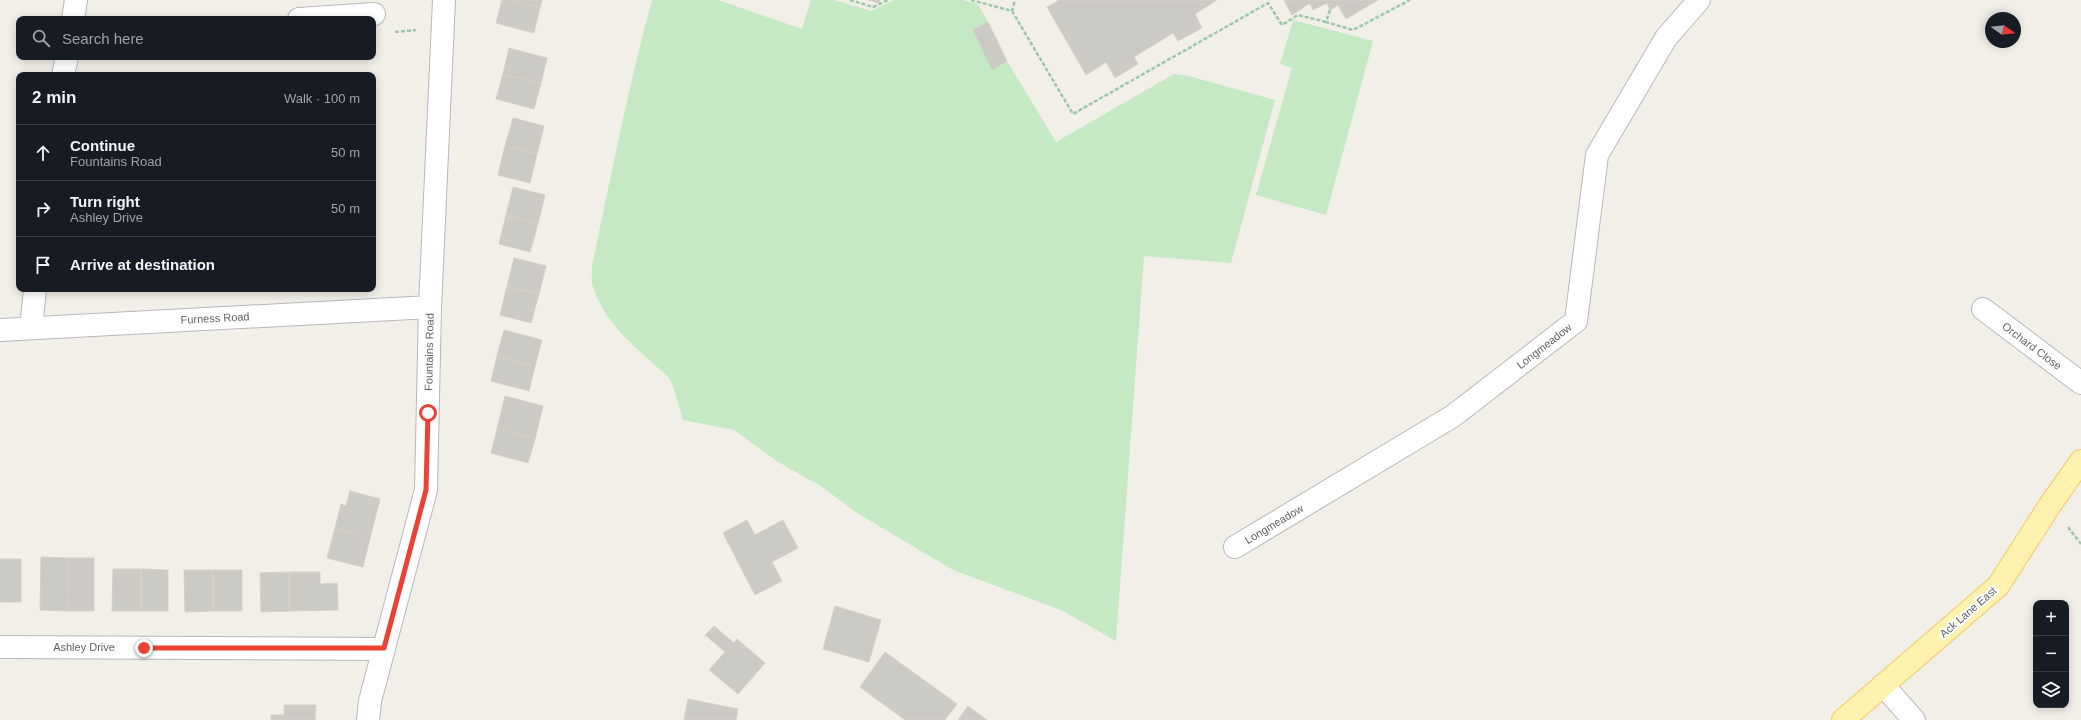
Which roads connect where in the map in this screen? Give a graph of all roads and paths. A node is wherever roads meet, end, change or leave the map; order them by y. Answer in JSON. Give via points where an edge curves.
{"nodes":[{"id":1,"x":76,"y":0,"type":"edge"},
{"id":2,"x":444,"y":0,"type":"edge"},
{"id":3,"x":850,"y":0,"type":"edge"},
{"id":4,"x":888,"y":0,"type":"edge"},
{"id":5,"x":971,"y":0,"type":"edge"},
{"id":6,"x":1015,"y":0,"type":"edge"},
{"id":7,"x":1410,"y":0,"type":"edge"},
{"id":8,"x":1699,"y":0,"type":"edge"},
{"id":9,"x":1330,"y":10,"type":"dead end"},
{"id":10,"x":1012,"y":11,"type":"junction"},
{"id":11,"x":374,"y":14,"type":"dead end"},
{"id":12,"x":73,"y":16,"type":"edge"},
{"id":13,"x":344,"y":16,"type":"edge"},
{"id":14,"x":1326,"y":22,"type":"junction"},
{"id":15,"x":445,"y":28,"type":"junction"},
{"id":16,"x":391,"y":32,"type":"dead end"},
{"id":17,"x":66,"y":60,"type":"edge"},
{"id":18,"x":64,"y":72,"type":"edge"},
{"id":19,"x":35,"y":292,"type":"edge"},
{"id":20,"x":430,"y":307,"type":"junction"},
{"id":21,"x":1983,"y":309,"type":"dead end"},
{"id":22,"x":31,"y":328,"type":"junction"},
{"id":23,"x":0,"y":330,"type":"edge"},
{"id":24,"x":2081,"y":383,"type":"edge"},
{"id":25,"x":2081,"y":461,"type":"edge"},
{"id":26,"x":1235,"y":547,"type":"dead end"},
{"id":27,"x":0,"y":647,"type":"edge"},
{"id":28,"x":384,"y":648,"type":"junction"},
{"id":29,"x":1883,"y":685,"type":"junction"},
{"id":30,"x":368,"y":720,"type":"edge"},
{"id":31,"x":1843,"y":720,"type":"edge"},
{"id":32,"x":1914,"y":720,"type":"edge"}],
"edges":[{"from":1,"to":12,"type":"street"},
{"from":2,"to":15,"type":"street","name":"Fountains Road"},
{"from":3,"to":4,"type":"path","via":[[873,7]]},
{"from":5,"to":10,"type":"path"},
{"from":6,"to":10,"type":"path"},
{"from":7,"to":14,"type":"path","via":[[1353,30]]},
{"from":8,"to":26,"type":"street","name":"Longmeadow","via":[[1666,38],[1597,155],[1576,321],[1453,416]]},
{"from":9,"to":14,"type":"path"},
{"from":10,"to":14,"type":"path","via":[[1073,114],[1268,3],[1282,25],[1298,15]]},
{"from":11,"to":13,"type":"street"},
{"from":15,"to":16,"type":"path"},
{"from":15,"to":20,"type":"street","name":"Fountains Road"},
{"from":17,"to":18,"type":"street"},
{"from":19,"to":22,"type":"street"},
{"from":20,"to":22,"type":"street","name":"Furness Road"},
{"from":20,"to":28,"type":"street","name":"Fountains Road","via":[[426,490]]},
{"from":21,"to":24,"type":"street","name":"Orchard Close"},
{"from":22,"to":23,"type":"street","name":"Furness Road"},
{"from":25,"to":29,"type":"main road","name":"Ack Lane East","via":[[1998,586]]},
{"from":27,"to":28,"type":"street","name":"Ashley Drive"},
{"from":28,"to":30,"type":"street","name":"Fountains Road","via":[[370,701]]},
{"from":29,"to":31,"type":"main road","name":"Ack Lane East"},
{"from":29,"to":32,"type":"street"}]}
